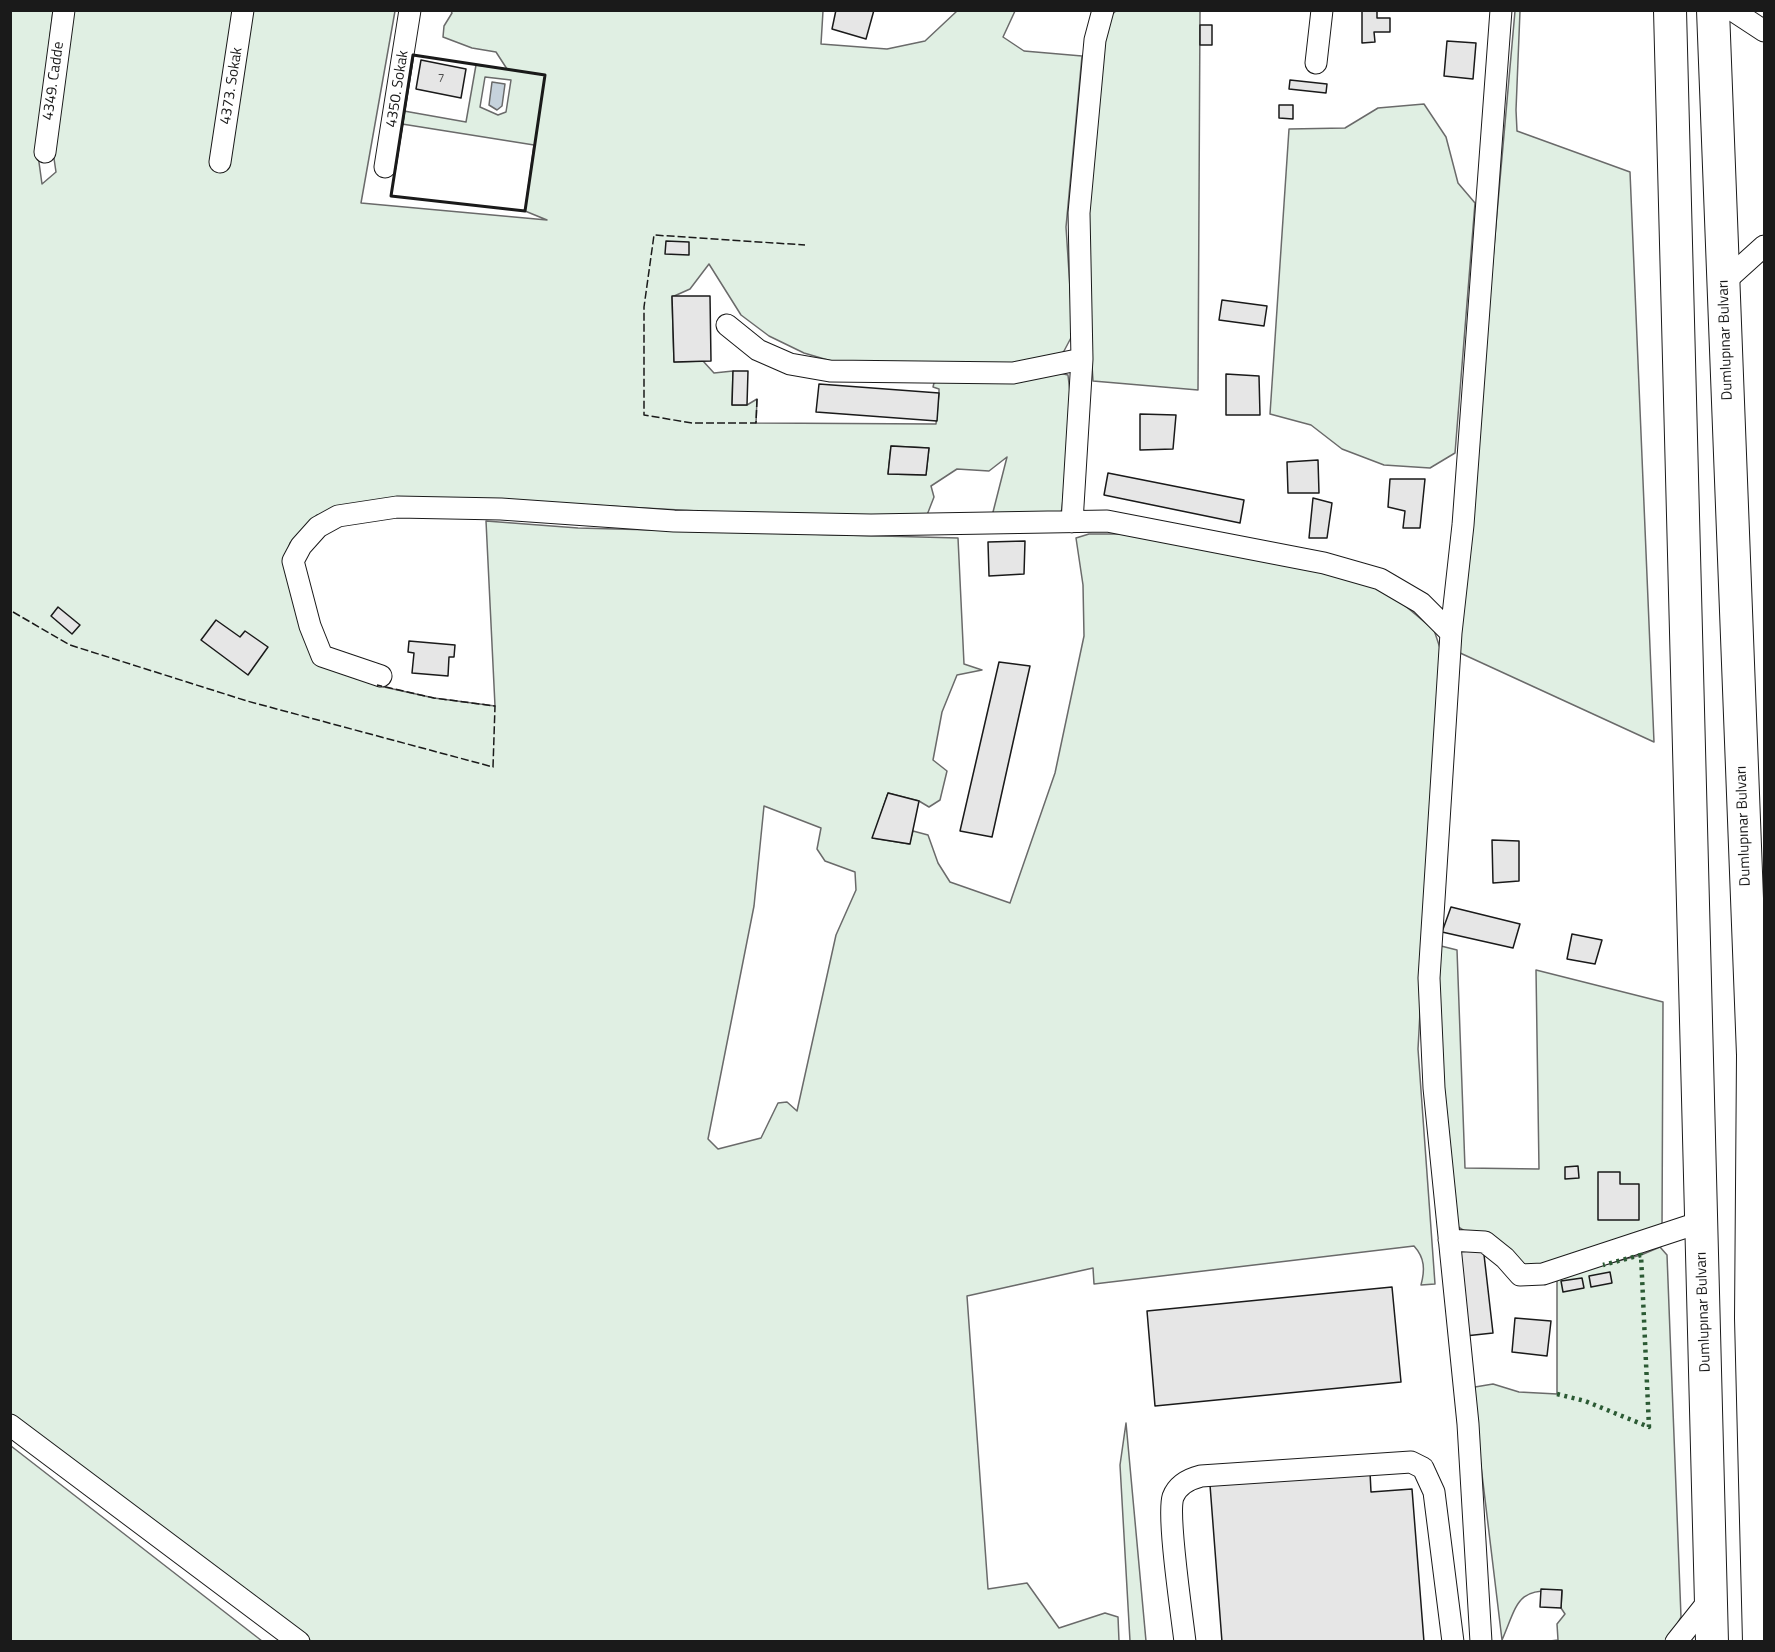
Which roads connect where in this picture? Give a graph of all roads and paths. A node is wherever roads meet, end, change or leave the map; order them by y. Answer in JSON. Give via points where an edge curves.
{"nodes":[{"id":1,"x":64,"y":10,"type":"edge"},
{"id":2,"x":243,"y":10,"type":"edge"},
{"id":3,"x":410,"y":10,"type":"edge"},
{"id":4,"x":1104,"y":10,"type":"edge"},
{"id":5,"x":1322,"y":10,"type":"edge"},
{"id":6,"x":1501,"y":10,"type":"edge"},
{"id":7,"x":1670,"y":10,"type":"edge"},
{"id":8,"x":1713,"y":10,"type":"edge"},
{"id":9,"x":1732,"y":10,"type":"edge"},
{"id":10,"x":1764,"y":31,"type":"edge"},
{"id":11,"x":1316,"y":63,"type":"dead end"},
{"id":12,"x":45,"y":152,"type":"dead end"},
{"id":13,"x":220,"y":162,"type":"dead end"},
{"id":14,"x":385,"y":167,"type":"dead end"},
{"id":15,"x":1764,"y":246,"type":"edge"},
{"id":16,"x":1723,"y":282,"type":"junction"},
{"id":17,"x":727,"y":325,"type":"dead end"},
{"id":18,"x":1082,"y":358,"type":"junction"},
{"id":19,"x":1072,"y":522,"type":"junction"},
{"id":20,"x":1451,"y":633,"type":"junction"},
{"id":21,"x":381,"y":676,"type":"dead end"},
{"id":22,"x":1759,"y":1057,"type":"edge"},
{"id":23,"x":1701,"y":1222,"type":"junction"},
{"id":24,"x":1449,"y":1240,"type":"junction"},
{"id":25,"x":1758,"y":1313,"type":"edge"},
{"id":26,"x":10,"y":1425,"type":"edge"},
{"id":27,"x":1760,"y":1431,"type":"edge"},
{"id":28,"x":1711,"y":1598,"type":"junction"},
{"id":29,"x":299,"y":1641,"type":"edge"},
{"id":30,"x":1185,"y":1641,"type":"edge"},
{"id":31,"x":1453,"y":1641,"type":"edge"},
{"id":32,"x":1481,"y":1641,"type":"edge"},
{"id":33,"x":1676,"y":1641,"type":"edge"},
{"id":34,"x":1712,"y":1641,"type":"edge"},
{"id":35,"x":1759,"y":1641,"type":"edge"}],
"edges":[{"from":1,"to":12,"type":"street","name":"4349. Cadde"},
{"from":2,"to":13,"type":"street","name":"4373. Sokak"},
{"from":3,"to":14,"type":"street","name":"4350. Sokak"},
{"from":4,"to":18,"type":"street","via":[[1095,40],[1079,213]]},
{"from":5,"to":11,"type":"street"},
{"from":6,"to":20,"type":"street","via":[[1464,513]]},
{"from":7,"to":23,"type":"highway","name":"Dumlupınar Bulvarı"},
{"from":8,"to":16,"type":"highway","name":"Dumlupınar Bulvarı"},
{"from":9,"to":10,"type":"street"},
{"from":15,"to":16,"type":"street"},
{"from":16,"to":22,"type":"highway","name":"Dumlupınar Bulvarı"},
{"from":17,"to":18,"type":"street","via":[[758,350],[790,364],[830,371],[1013,373]]},
{"from":18,"to":19,"type":"street"},
{"from":19,"to":20,"type":"street","via":[[1107,521],[1145,527],[1324,562],[1380,579],[1421,603]]},
{"from":19,"to":21,"type":"street","via":[[871,525],[674,521],[501,509],[397,507],[338,516],[318,527],[293,561],[302,598],[322,656]]},
{"from":20,"to":24,"type":"street","via":[[1429,978],[1434,1088]]},
{"from":22,"to":25,"type":"highway","name":"Dumlupınar Bulvarı"},
{"from":23,"to":24,"type":"street","via":[[1543,1274],[1520,1275],[1485,1242]]},
{"from":23,"to":28,"type":"highway","name":"Dumlupınar Bulvarı"},
{"from":24,"to":32,"type":"street","via":[[1468,1424]]},
{"from":25,"to":27,"type":"highway","name":"Dumlupınar Bulvarı"},
{"from":26,"to":29,"type":"street"},
{"from":27,"to":35,"type":"highway","name":"Dumlupınar Bulvarı"},
{"from":28,"to":33,"type":"street"},
{"from":28,"to":34,"type":"highway","name":"Dumlupınar Bulvarı"},
{"from":30,"to":31,"type":"street","via":[[1172,1508],[1179,1487],[1201,1476],[1411,1462],[1424,1468],[1434,1492]]}]}
